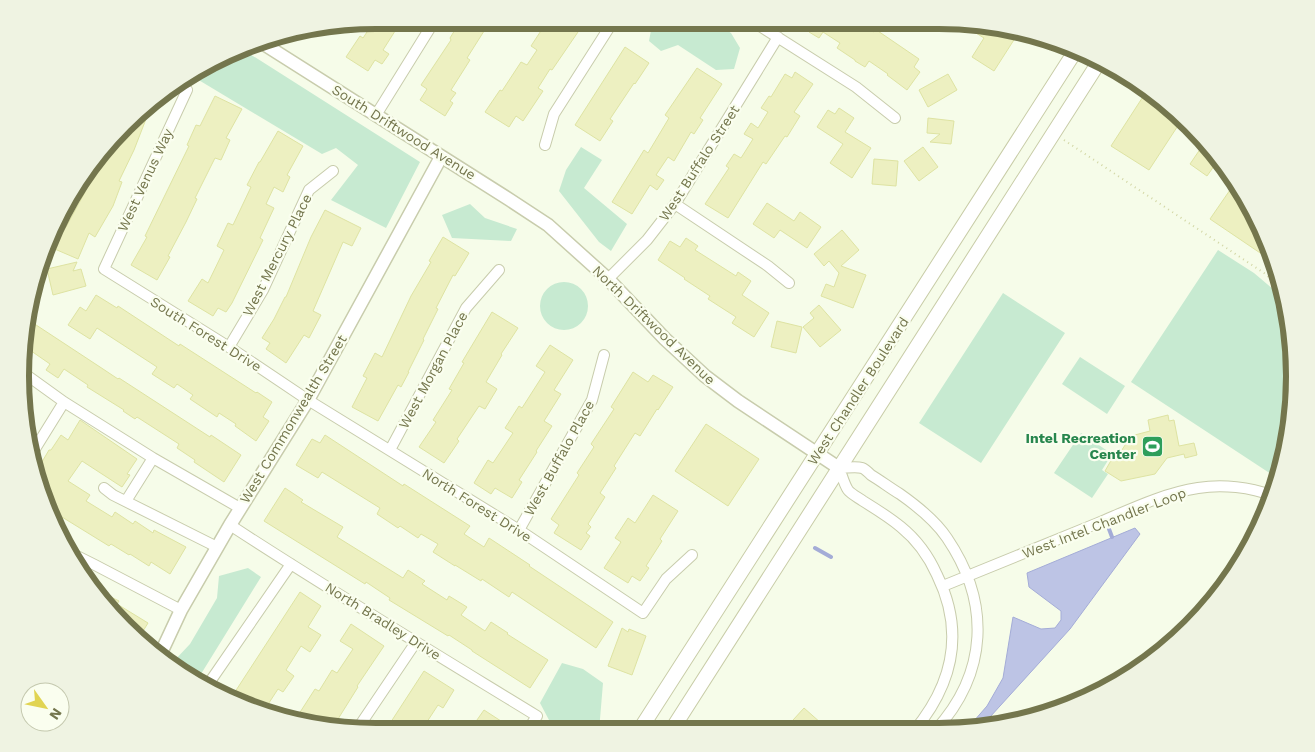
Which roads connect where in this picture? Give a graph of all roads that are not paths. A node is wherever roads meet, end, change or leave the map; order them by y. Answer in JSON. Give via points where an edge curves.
{"nodes":[{"id":1,"x":429,"y":29,"type":"edge"},
{"id":2,"x":608,"y":29,"type":"edge"},
{"id":3,"x":766,"y":29,"type":"edge"},
{"id":4,"x":778,"y":37,"type":"junction"},
{"id":5,"x":268,"y":46,"type":"edge"},
{"id":6,"x":1073,"y":55,"type":"edge"},
{"id":7,"x":1097,"y":67,"type":"edge"},
{"id":8,"x":183,"y":87,"type":"edge"},
{"id":9,"x":376,"y":114,"type":"junction"},
{"id":10,"x":895,"y":118,"type":"dead end"},
{"id":11,"x":545,"y":145,"type":"dead end"},
{"id":12,"x":441,"y":157,"type":"junction"},
{"id":13,"x":333,"y":171,"type":"dead end"},
{"id":14,"x":675,"y":204,"type":"junction"},
{"id":15,"x":548,"y":225,"type":"joint"},
{"id":16,"x":104,"y":270,"type":"joint"},
{"id":17,"x":499,"y":270,"type":"dead end"},
{"id":18,"x":608,"y":279,"type":"junction"},
{"id":19,"x":789,"y":283,"type":"dead end"},
{"id":20,"x":229,"y":347,"type":"junction"},
{"id":21,"x":604,"y":355,"type":"dead end"},
{"id":22,"x":29,"y":380,"type":"edge"},
{"id":23,"x":308,"y":400,"type":"junction"},
{"id":24,"x":64,"y":402,"type":"junction"},
{"id":25,"x":36,"y":446,"type":"edge"},
{"id":26,"x":390,"y":450,"type":"junction"},
{"id":27,"x":817,"y":454,"type":"junction"},
{"id":28,"x":154,"y":458,"type":"junction"},
{"id":29,"x":839,"y":468,"type":"junction"},
{"id":30,"x":104,"y":488,"type":"dead end"},
{"id":31,"x":1266,"y":493,"type":"edge"},
{"id":32,"x":126,"y":501,"type":"junction"},
{"id":33,"x":240,"y":508,"type":"junction"},
{"id":34,"x":230,"y":525,"type":"junction"},
{"id":35,"x":518,"y":530,"type":"junction"},
{"id":36,"x":217,"y":547,"type":"junction"},
{"id":37,"x":692,"y":555,"type":"dead end"},
{"id":38,"x":80,"y":557,"type":"edge"},
{"id":39,"x":291,"y":564,"type":"junction"},
{"id":40,"x":967,"y":576,"type":"junction"},
{"id":41,"x":942,"y":586,"type":"junction"},
{"id":42,"x":181,"y":610,"type":"junction"},
{"id":43,"x":416,"y":642,"type":"junction"},
{"id":44,"x":163,"y":649,"type":"edge"},
{"id":45,"x":210,"y":681,"type":"edge"},
{"id":46,"x":361,"y":723,"type":"edge"},
{"id":47,"x":532,"y":723,"type":"edge"},
{"id":48,"x":644,"y":723,"type":"edge"},
{"id":49,"x":676,"y":723,"type":"edge"},
{"id":50,"x":921,"y":723,"type":"edge"},
{"id":51,"x":942,"y":723,"type":"edge"}],
"edges":[{"from":1,"to":9,"type":"street"},
{"from":2,"to":11,"type":"street","via":[[554,114]]},
{"from":3,"to":4,"type":"street"},
{"from":4,"to":10,"type":"street","via":[[856,87]]},
{"from":4,"to":14,"type":"street","name":"West Buffalo Street"},
{"from":5,"to":9,"type":"street","name":"South Driftwood Avenue"},
{"from":6,"to":27,"type":"main road","name":"West Chandler Boulevard"},
{"from":7,"to":29,"type":"main road","name":"West Chandler Boulevard"},
{"from":8,"to":16,"type":"street","name":"West Venus Way","via":[[187,90]]},
{"from":9,"to":12,"type":"street","name":"South Driftwood Avenue"},
{"from":12,"to":15,"type":"street","name":"South Driftwood Avenue"},
{"from":12,"to":23,"type":"street","name":"West Commonwealth Street"},
{"from":13,"to":20,"type":"street","name":"West Mercury Place","via":[[309,190],[263,290]]},
{"from":14,"to":18,"type":"street","name":"West Buffalo Street","via":[[647,240]]},
{"from":14,"to":19,"type":"street"},
{"from":15,"to":18,"type":"street","name":"North Driftwood Avenue"},
{"from":16,"to":20,"type":"street","name":"South Forest Drive"},
{"from":17,"to":26,"type":"street","name":"West Morgan Place","via":[[466,308]]},
{"from":18,"to":27,"type":"street","name":"North Driftwood Avenue","via":[[705,376]]},
{"from":20,"to":23,"type":"street","name":"South Forest Drive"},
{"from":21,"to":35,"type":"street","name":"West Buffalo Place","via":[[592,400]]},
{"from":22,"to":24,"type":"street"},
{"from":23,"to":26,"type":"street","name":"North Forest Drive"},
{"from":23,"to":33,"type":"street","name":"West Commonwealth Street"},
{"from":24,"to":25,"type":"street"},
{"from":24,"to":28,"type":"street"},
{"from":26,"to":35,"type":"street","name":"North Forest Drive"},
{"from":27,"to":29,"type":"street","name":"North Driftwood Avenue"},
{"from":27,"to":48,"type":"main road","name":"West Chandler Boulevard"},
{"from":28,"to":32,"type":"street"},
{"from":28,"to":33,"type":"street"},
{"from":29,"to":40,"type":"street","via":[[861,468],[908,500],[947,538]]},
{"from":29,"to":41,"type":"street","via":[[849,491],[914,539]]},
{"from":29,"to":49,"type":"main road","name":"West Chandler Boulevard"},
{"from":30,"to":32,"type":"street"},
{"from":31,"to":40,"type":"street","name":"West Intel Chandler Loop","via":[[1216,486],[1177,493]]},
{"from":32,"to":36,"type":"street"},
{"from":33,"to":34,"type":"street","name":"West Commonwealth Street"},
{"from":34,"to":36,"type":"street","name":"West Commonwealth Street"},
{"from":34,"to":39,"type":"street","name":"North Bradley Drive"},
{"from":35,"to":37,"type":"street","name":"North Forest Drive","via":[[643,613],[666,579]]},
{"from":36,"to":42,"type":"street","name":"West Commonwealth Street"},
{"from":38,"to":42,"type":"street"},
{"from":39,"to":43,"type":"street","name":"North Bradley Drive"},
{"from":39,"to":45,"type":"street"},
{"from":40,"to":41,"type":"street","name":"West Intel Chandler Loop"},
{"from":40,"to":51,"type":"street","via":[[977,610],[978,632],[973,668],[953,709]]},
{"from":41,"to":50,"type":"street","via":[[951,618],[952,650],[936,700]]},
{"from":42,"to":44,"type":"street","name":"West Commonwealth Street"},
{"from":43,"to":46,"type":"street"},
{"from":43,"to":47,"type":"street","name":"North Bradley Drive","via":[[537,716]]}]}
